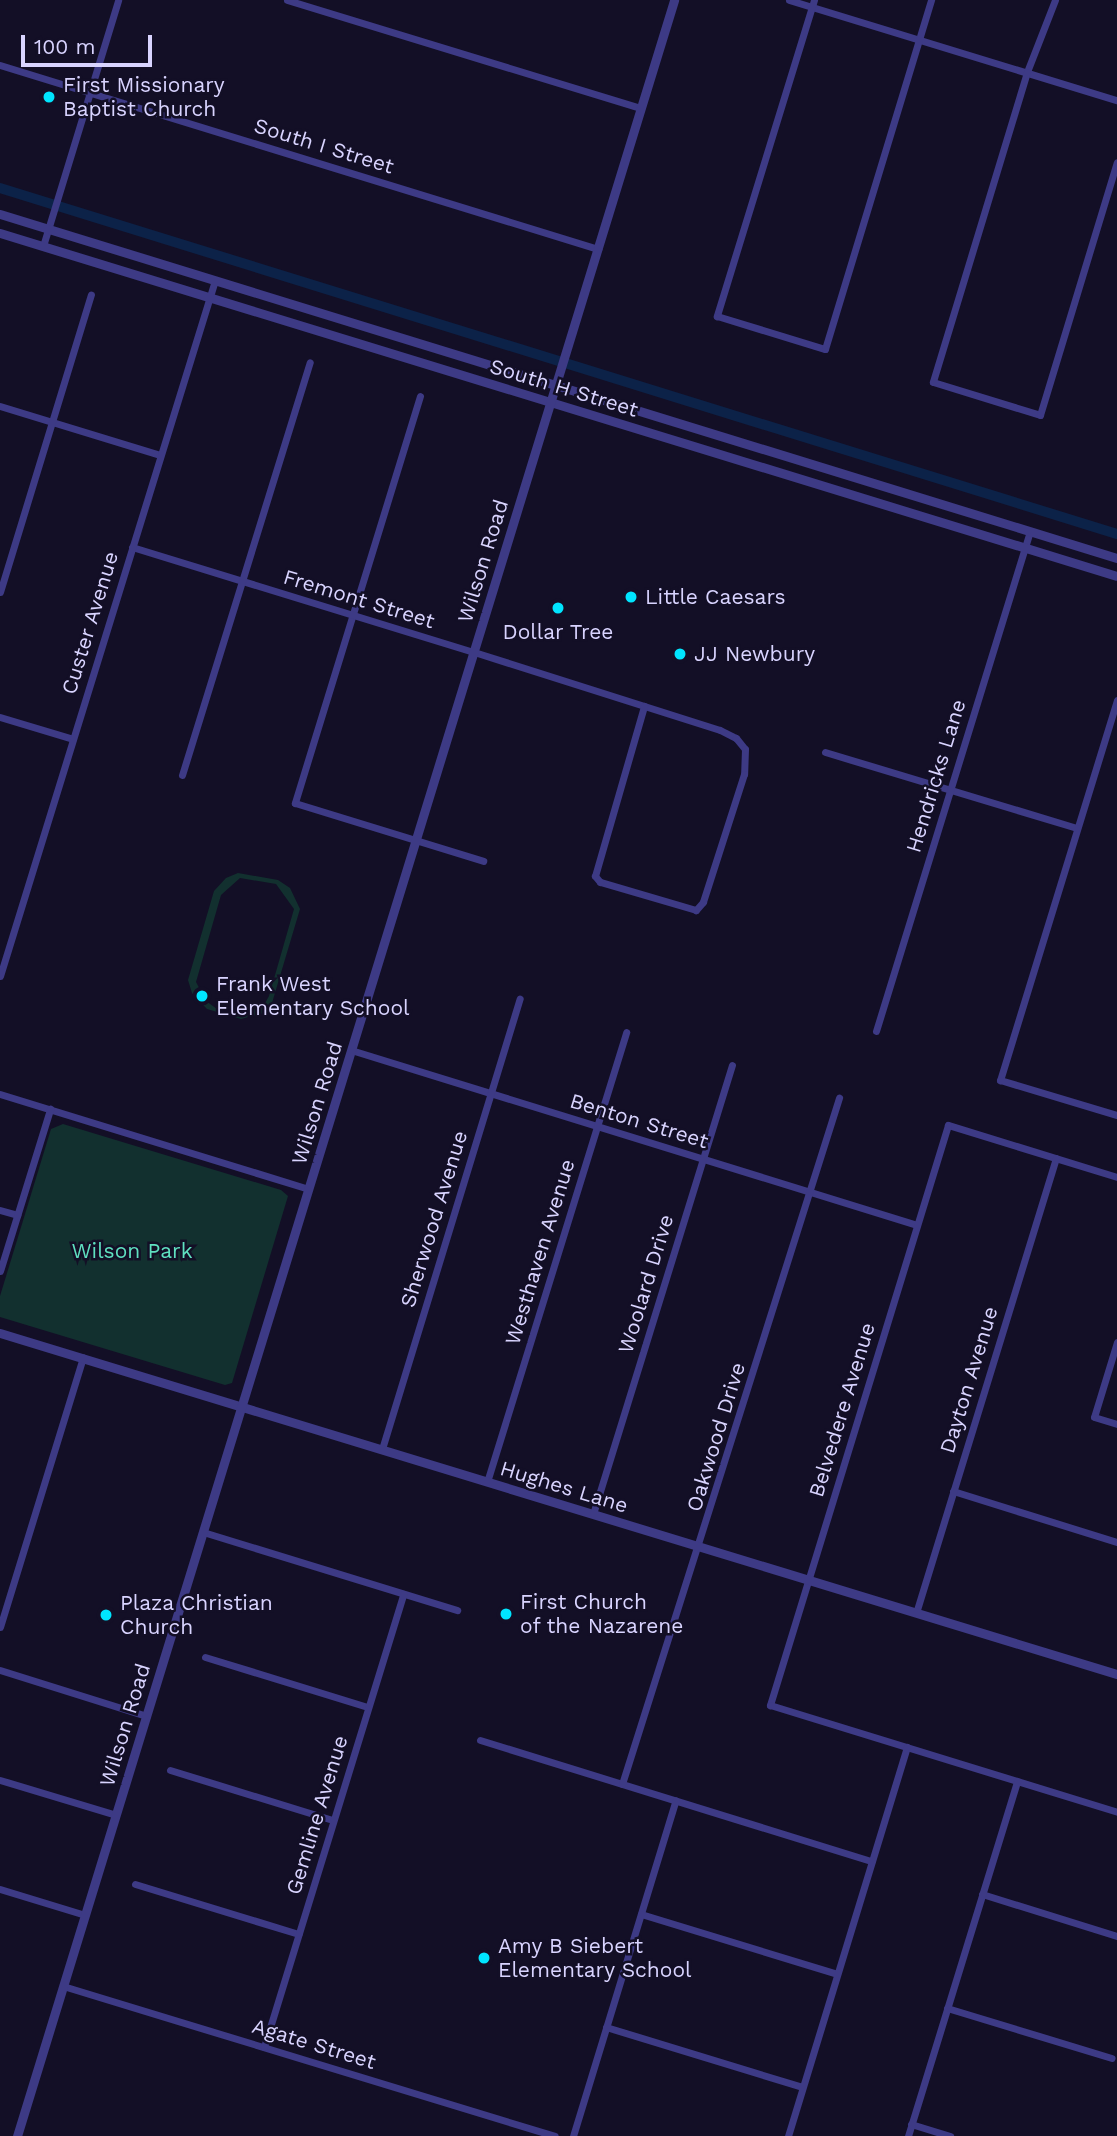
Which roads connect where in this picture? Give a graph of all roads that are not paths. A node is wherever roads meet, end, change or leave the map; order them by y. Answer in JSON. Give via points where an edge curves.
{"nodes":[{"id":1,"x":118,"y":0,"type":"edge"},
{"id":2,"x":288,"y":0,"type":"edge"},
{"id":3,"x":674,"y":0,"type":"edge"},
{"id":4,"x":789,"y":0,"type":"edge"},
{"id":5,"x":931,"y":0,"type":"edge"},
{"id":6,"x":1055,"y":0,"type":"edge"},
{"id":7,"x":813,"y":3,"type":"edge"},
{"id":8,"x":919,"y":40,"type":"junction"},
{"id":9,"x":0,"y":65,"type":"edge"},
{"id":10,"x":1027,"y":72,"type":"junction"},
{"id":11,"x":90,"y":93,"type":"junction"},
{"id":12,"x":1117,"y":100,"type":"edge"},
{"id":13,"x":640,"y":108,"type":"junction"},
{"id":14,"x":1117,"y":162,"type":"edge"},
{"id":15,"x":0,"y":214,"type":"edge"},
{"id":16,"x":48,"y":230,"type":"junction"},
{"id":17,"x":0,"y":233,"type":"edge"},
{"id":18,"x":43,"y":246,"type":"junction"},
{"id":19,"x":598,"y":248,"type":"junction"},
{"id":20,"x":215,"y":280,"type":"junction"},
{"id":21,"x":92,"y":295,"type":"dead end"},
{"id":22,"x":209,"y":296,"type":"junction"},
{"id":23,"x":310,"y":362,"type":"dead end"},
{"id":24,"x":556,"y":385,"type":"junction"},
{"id":25,"x":420,"y":396,"type":"dead end"},
{"id":26,"x":550,"y":402,"type":"junction"},
{"id":27,"x":0,"y":406,"type":"edge"},
{"id":28,"x":52,"y":422,"type":"junction"},
{"id":29,"x":160,"y":455,"type":"junction"},
{"id":30,"x":1030,"y":531,"type":"junction"},
{"id":31,"x":132,"y":547,"type":"junction"},
{"id":32,"x":1025,"y":548,"type":"junction"},
{"id":33,"x":1117,"y":558,"type":"edge"},
{"id":34,"x":1117,"y":576,"type":"edge"},
{"id":35,"x":242,"y":581,"type":"junction"},
{"id":36,"x":0,"y":592,"type":"edge"},
{"id":37,"x":353,"y":615,"type":"junction"},
{"id":38,"x":474,"y":652,"type":"junction"},
{"id":39,"x":1117,"y":700,"type":"edge"},
{"id":40,"x":644,"y":706,"type":"junction"},
{"id":41,"x":0,"y":717,"type":"edge"},
{"id":42,"x":73,"y":739,"type":"junction"},
{"id":43,"x":825,"y":752,"type":"dead end"},
{"id":44,"x":183,"y":775,"type":"dead end"},
{"id":45,"x":950,"y":790,"type":"junction"},
{"id":46,"x":1077,"y":828,"type":"junction"},
{"id":47,"x":416,"y":843,"type":"junction"},
{"id":48,"x":483,"y":861,"type":"dead end"},
{"id":49,"x":0,"y":976,"type":"edge"},
{"id":50,"x":520,"y":999,"type":"dead end"},
{"id":51,"x":876,"y":1031,"type":"dead end"},
{"id":52,"x":626,"y":1032,"type":"dead end"},
{"id":53,"x":351,"y":1051,"type":"junction"},
{"id":54,"x":732,"y":1065,"type":"dead end"},
{"id":55,"x":0,"y":1094,"type":"edge"},
{"id":56,"x":491,"y":1094,"type":"junction"},
{"id":57,"x":839,"y":1098,"type":"dead end"},
{"id":58,"x":50,"y":1109,"type":"junction"},
{"id":59,"x":1117,"y":1115,"type":"edge"},
{"id":60,"x":597,"y":1126,"type":"junction"},
{"id":61,"x":1056,"y":1158,"type":"junction"},
{"id":62,"x":702,"y":1159,"type":"junction"},
{"id":63,"x":1117,"y":1177,"type":"edge"},
{"id":64,"x":309,"y":1189,"type":"junction"},
{"id":65,"x":810,"y":1192,"type":"junction"},
{"id":66,"x":0,"y":1210,"type":"edge"},
{"id":67,"x":17,"y":1215,"type":"junction"},
{"id":68,"x":917,"y":1225,"type":"junction"},
{"id":69,"x":0,"y":1271,"type":"edge"},
{"id":70,"x":0,"y":1333,"type":"edge"},
{"id":71,"x":1117,"y":1342,"type":"edge"},
{"id":72,"x":83,"y":1358,"type":"junction"},
{"id":73,"x":242,"y":1406,"type":"junction"},
{"id":74,"x":1117,"y":1424,"type":"edge"},
{"id":75,"x":382,"y":1449,"type":"junction"},
{"id":76,"x":487,"y":1482,"type":"junction"},
{"id":77,"x":953,"y":1491,"type":"junction"},
{"id":78,"x":593,"y":1514,"type":"junction"},
{"id":79,"x":203,"y":1532,"type":"junction"},
{"id":80,"x":1117,"y":1542,"type":"edge"},
{"id":81,"x":701,"y":1547,"type":"junction"},
{"id":82,"x":808,"y":1580,"type":"junction"},
{"id":83,"x":403,"y":1594,"type":"junction"},
{"id":84,"x":457,"y":1610,"type":"dead end"},
{"id":85,"x":916,"y":1613,"type":"junction"},
{"id":86,"x":0,"y":1627,"type":"edge"},
{"id":87,"x":205,"y":1657,"type":"dead end"},
{"id":88,"x":0,"y":1670,"type":"edge"},
{"id":89,"x":1117,"y":1674,"type":"edge"},
{"id":90,"x":368,"y":1707,"type":"junction"},
{"id":91,"x":146,"y":1716,"type":"junction"},
{"id":92,"x":480,"y":1740,"type":"dead end"},
{"id":93,"x":907,"y":1747,"type":"junction"},
{"id":94,"x":170,"y":1770,"type":"dead end"},
{"id":95,"x":0,"y":1780,"type":"edge"},
{"id":96,"x":1017,"y":1781,"type":"junction"},
{"id":97,"x":622,"y":1784,"type":"junction"},
{"id":98,"x":676,"y":1800,"type":"junction"},
{"id":99,"x":1117,"y":1812,"type":"edge"},
{"id":100,"x":116,"y":1815,"type":"junction"},
{"id":101,"x":333,"y":1820,"type":"junction"},
{"id":102,"x":872,"y":1861,"type":"junction"},
{"id":103,"x":135,"y":1884,"type":"dead end"},
{"id":104,"x":0,"y":1889,"type":"edge"},
{"id":105,"x":982,"y":1894,"type":"junction"},
{"id":106,"x":641,"y":1914,"type":"junction"},
{"id":107,"x":85,"y":1915,"type":"junction"},
{"id":108,"x":299,"y":1934,"type":"junction"},
{"id":109,"x":1117,"y":1936,"type":"edge"},
{"id":110,"x":837,"y":1974,"type":"junction"},
{"id":111,"x":63,"y":1986,"type":"junction"},
{"id":112,"x":947,"y":2008,"type":"junction"},
{"id":113,"x":606,"y":2027,"type":"junction"},
{"id":114,"x":264,"y":2047,"type":"junction"},
{"id":115,"x":1112,"y":2058,"type":"dead end"},
{"id":116,"x":803,"y":2087,"type":"junction"},
{"id":117,"x":911,"y":2124,"type":"junction"},
{"id":118,"x":17,"y":2136,"type":"edge"},
{"id":119,"x":555,"y":2136,"type":"edge"},
{"id":120,"x":573,"y":2136,"type":"edge"},
{"id":121,"x":788,"y":2136,"type":"edge"},
{"id":122,"x":908,"y":2136,"type":"edge"},
{"id":123,"x":950,"y":2136,"type":"edge"}],
"edges":[{"from":1,"to":11,"type":"street"},
{"from":2,"to":13,"type":"street"},
{"from":3,"to":13,"type":"street","name":"Wilson Road"},
{"from":4,"to":7,"type":"street"},
{"from":5,"to":8,"type":"street"},
{"from":6,"to":10,"type":"street"},
{"from":7,"to":8,"type":"street"},
{"from":7,"to":8,"type":"street","via":[[717,316],[825,349]]},
{"from":8,"to":10,"type":"street"},
{"from":9,"to":11,"type":"street","name":"South I Street"},
{"from":10,"to":12,"type":"street"},
{"from":10,"to":14,"type":"street","via":[[933,382],[1040,415]]},
{"from":11,"to":16,"type":"street"},
{"from":11,"to":19,"type":"street","name":"South I Street"},
{"from":13,"to":19,"type":"street","name":"Wilson Road"},
{"from":15,"to":16,"type":"street","name":"South H Street"},
{"from":16,"to":18,"type":"street"},
{"from":16,"to":20,"type":"street","name":"South H Street"},
{"from":17,"to":18,"type":"street","name":"South H Street"},
{"from":18,"to":22,"type":"street","name":"South H Street"},
{"from":19,"to":24,"type":"street","name":"Wilson Road"},
{"from":20,"to":22,"type":"street","name":"Custer Avenue"},
{"from":20,"to":24,"type":"street","name":"South H Street"},
{"from":21,"to":28,"type":"street"},
{"from":22,"to":26,"type":"street","name":"South H Street"},
{"from":22,"to":29,"type":"street","name":"Custer Avenue"},
{"from":23,"to":35,"type":"street"},
{"from":24,"to":26,"type":"street","name":"Wilson Road"},
{"from":24,"to":30,"type":"street","name":"South H Street"},
{"from":25,"to":37,"type":"street"},
{"from":26,"to":32,"type":"street","name":"South H Street"},
{"from":26,"to":38,"type":"street","name":"Wilson Road"},
{"from":27,"to":28,"type":"street"},
{"from":28,"to":29,"type":"street"},
{"from":28,"to":36,"type":"street"},
{"from":29,"to":31,"type":"street","name":"Custer Avenue"},
{"from":30,"to":32,"type":"street","name":"Hendricks Lane"},
{"from":30,"to":33,"type":"street","name":"South H Street"},
{"from":31,"to":35,"type":"street","name":"Fremont Street"},
{"from":31,"to":42,"type":"street","name":"Custer Avenue"},
{"from":32,"to":34,"type":"street","name":"South H Street"},
{"from":32,"to":45,"type":"street","name":"Hendricks Lane"},
{"from":35,"to":37,"type":"street","name":"Fremont Street"},
{"from":35,"to":44,"type":"street"},
{"from":37,"to":38,"type":"street","name":"Fremont Street"},
{"from":37,"to":47,"type":"street","via":[[295,803]]},
{"from":38,"to":40,"type":"street","name":"Fremont Street"},
{"from":38,"to":47,"type":"street","name":"Wilson Road"},
{"from":39,"to":46,"type":"street"},
{"from":40,"to":40,"type":"street","name":"Fremont Street","via":[[736,738],[745,749],[744,774],[701,907],[690,909],[600,882],[595,866]]},
{"from":41,"to":42,"type":"street"},
{"from":42,"to":49,"type":"street","name":"Custer Avenue"},
{"from":43,"to":45,"type":"street"},
{"from":45,"to":46,"type":"street"},
{"from":45,"to":51,"type":"street","name":"Hendricks Lane"},
{"from":46,"to":59,"type":"street","via":[[1000,1080]]},
{"from":47,"to":48,"type":"street"},
{"from":47,"to":53,"type":"street","name":"Wilson Road"},
{"from":50,"to":56,"type":"street","name":"Sherwood Avenue"},
{"from":52,"to":60,"type":"street","name":"Westhaven Avenue"},
{"from":53,"to":56,"type":"street","name":"Benton Street"},
{"from":53,"to":64,"type":"street","name":"Wilson Road"},
{"from":54,"to":62,"type":"street","name":"Woolard Drive"},
{"from":55,"to":58,"type":"street"},
{"from":56,"to":60,"type":"street","name":"Benton Street"},
{"from":56,"to":75,"type":"street","name":"Sherwood Avenue"},
{"from":57,"to":65,"type":"street","name":"Oakwood Drive"},
{"from":58,"to":64,"type":"street"},
{"from":58,"to":67,"type":"street"},
{"from":60,"to":62,"type":"street","name":"Benton Street"},
{"from":60,"to":76,"type":"street","name":"Westhaven Avenue"},
{"from":61,"to":63,"type":"street"},
{"from":61,"to":68,"type":"street","name":"Belvedere Avenue","via":[[948,1125]]},
{"from":61,"to":77,"type":"street","name":"Dayton Avenue"},
{"from":62,"to":65,"type":"street","name":"Benton Street"},
{"from":62,"to":78,"type":"street","name":"Woolard Drive"},
{"from":64,"to":73,"type":"street","name":"Wilson Road"},
{"from":65,"to":68,"type":"street","name":"Benton Street"},
{"from":65,"to":81,"type":"street","name":"Oakwood Drive"},
{"from":66,"to":67,"type":"street"},
{"from":67,"to":69,"type":"street"},
{"from":68,"to":82,"type":"street","name":"Belvedere Avenue"},
{"from":70,"to":72,"type":"street","name":"Hughes Lane"},
{"from":71,"to":74,"type":"street","via":[[1094,1417]]},
{"from":72,"to":73,"type":"street","name":"Hughes Lane"},
{"from":72,"to":86,"type":"street"},
{"from":73,"to":75,"type":"street","name":"Hughes Lane"},
{"from":73,"to":79,"type":"street","name":"Wilson Road"},
{"from":75,"to":76,"type":"street","name":"Hughes Lane"},
{"from":76,"to":78,"type":"street","name":"Hughes Lane"},
{"from":77,"to":80,"type":"street"},
{"from":77,"to":85,"type":"street","name":"Dayton Avenue"},
{"from":78,"to":81,"type":"street","name":"Hughes Lane"},
{"from":79,"to":83,"type":"street"},
{"from":79,"to":91,"type":"street","name":"Wilson Road"},
{"from":81,"to":82,"type":"street","name":"Hughes Lane"},
{"from":81,"to":97,"type":"street","name":"Oakwood Drive","via":[[684,1585]]},
{"from":82,"to":85,"type":"street","name":"Hughes Lane"},
{"from":82,"to":93,"type":"street","name":"Belvedere Avenue","via":[[770,1705]]},
{"from":83,"to":84,"type":"street"},
{"from":83,"to":90,"type":"street","name":"Gemline Avenue"},
{"from":85,"to":89,"type":"street","name":"Hughes Lane"},
{"from":87,"to":90,"type":"street"},
{"from":88,"to":91,"type":"street"},
{"from":90,"to":101,"type":"street","name":"Gemline Avenue"},
{"from":91,"to":100,"type":"street","name":"Wilson Road"},
{"from":92,"to":97,"type":"street"},
{"from":93,"to":96,"type":"street"},
{"from":93,"to":102,"type":"street"},
{"from":94,"to":101,"type":"street"},
{"from":95,"to":100,"type":"street"},
{"from":96,"to":99,"type":"street"},
{"from":96,"to":105,"type":"street"},
{"from":97,"to":98,"type":"street"},
{"from":98,"to":102,"type":"street"},
{"from":98,"to":106,"type":"street"},
{"from":100,"to":107,"type":"street","name":"Wilson Road"},
{"from":101,"to":108,"type":"street","name":"Gemline Avenue"},
{"from":102,"to":110,"type":"street"},
{"from":103,"to":108,"type":"street"},
{"from":104,"to":107,"type":"street"},
{"from":105,"to":109,"type":"street"},
{"from":105,"to":112,"type":"street"},
{"from":106,"to":110,"type":"street"},
{"from":106,"to":113,"type":"street"},
{"from":107,"to":111,"type":"street","name":"Wilson Road"},
{"from":108,"to":114,"type":"street","name":"Gemline Avenue"},
{"from":110,"to":116,"type":"street"},
{"from":111,"to":114,"type":"street","name":"Agate Street"},
{"from":111,"to":118,"type":"street","name":"Wilson Road"},
{"from":112,"to":115,"type":"street"},
{"from":112,"to":117,"type":"street"},
{"from":113,"to":116,"type":"street"},
{"from":113,"to":120,"type":"street"},
{"from":114,"to":119,"type":"street","name":"Agate Street"},
{"from":116,"to":121,"type":"street"},
{"from":117,"to":122,"type":"street"},
{"from":117,"to":123,"type":"street"}]}
